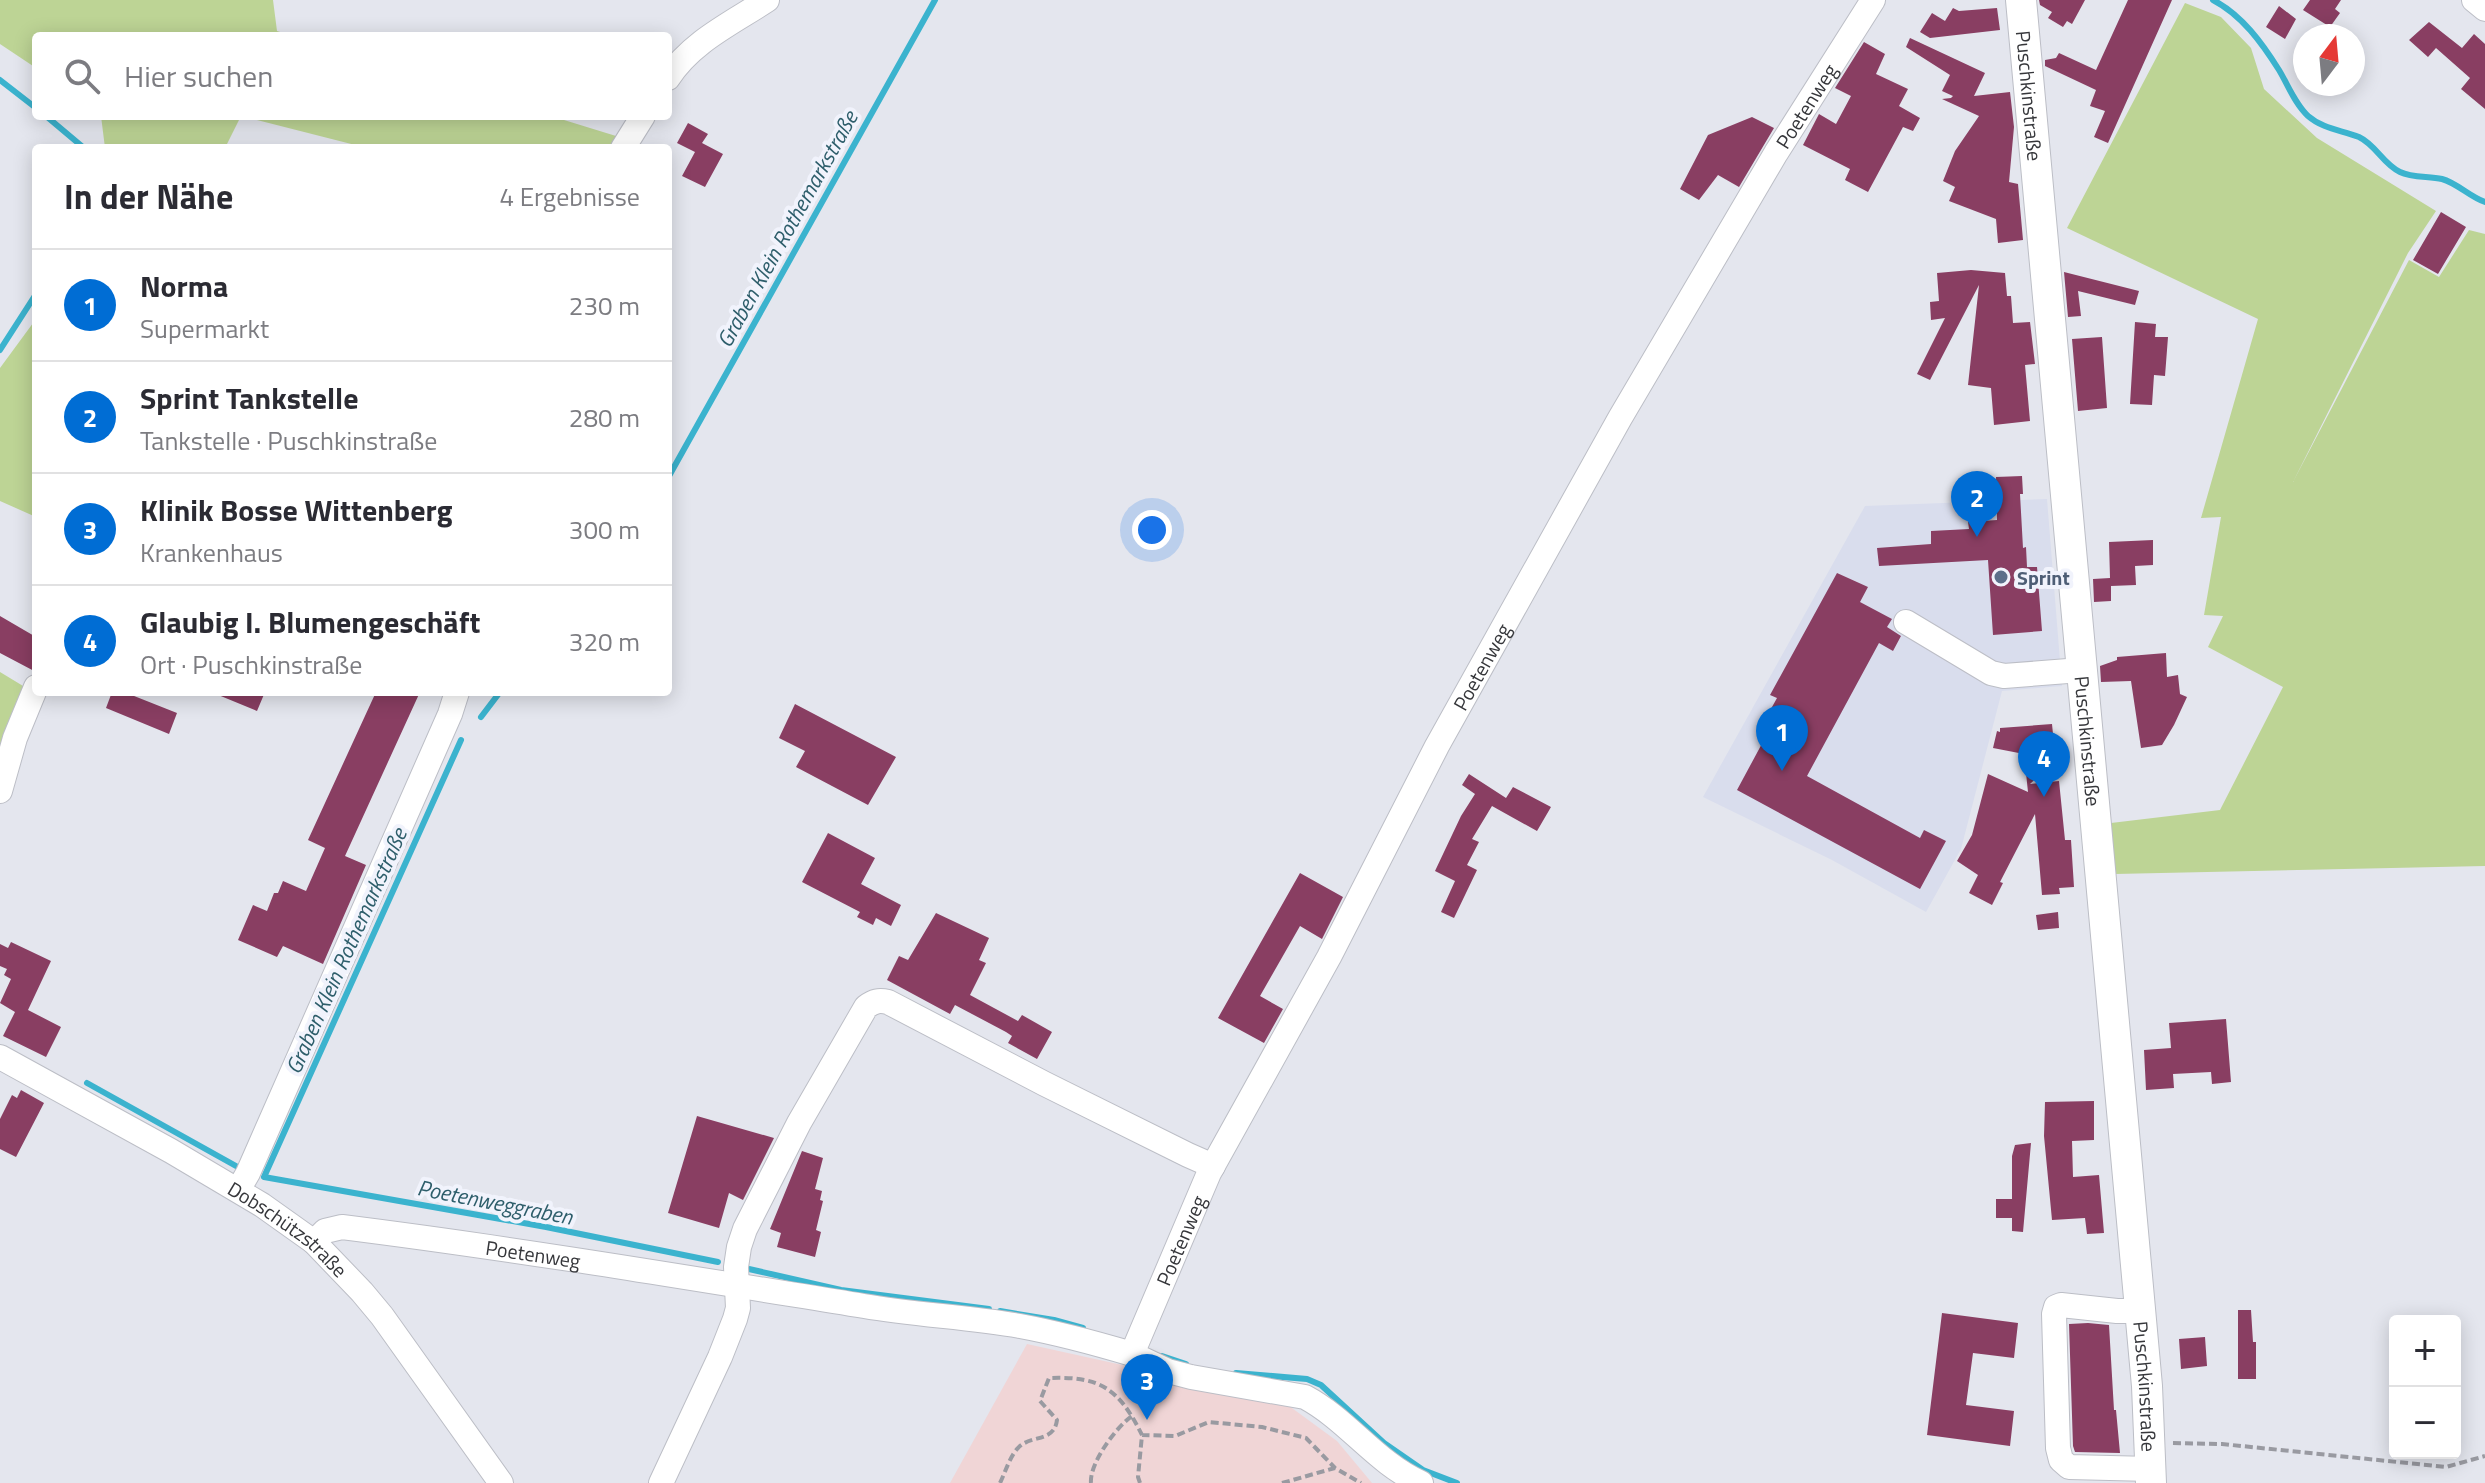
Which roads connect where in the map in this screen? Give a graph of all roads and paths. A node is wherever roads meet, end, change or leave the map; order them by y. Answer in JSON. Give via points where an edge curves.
{"nodes":[{"id":1,"x":767,"y":0,"type":"edge"},
{"id":2,"x":1873,"y":0,"type":"edge"},
{"id":3,"x":2021,"y":0,"type":"edge"},
{"id":4,"x":2474,"y":0,"type":"edge"},
{"id":5,"x":2485,"y":9,"type":"edge"},
{"id":6,"x":672,"y":73,"type":"edge"},
{"id":7,"x":640,"y":120,"type":"edge"},
{"id":8,"x":626,"y":144,"type":"edge"},
{"id":9,"x":1906,"y":622,"type":"dead end"},
{"id":10,"x":2081,"y":670,"type":"junction"},
{"id":11,"x":32,"y":696,"type":"edge"},
{"id":12,"x":456,"y":696,"type":"edge"},
{"id":13,"x":0,"y":791,"type":"edge"},
{"id":14,"x":0,"y":1057,"type":"edge"},
{"id":15,"x":1213,"y":1166,"type":"junction"},
{"id":16,"x":238,"y":1190,"type":"junction"},
{"id":17,"x":314,"y":1242,"type":"junction"},
{"id":18,"x":736,"y":1284,"type":"junction"},
{"id":19,"x":2140,"y":1311,"type":"junction"},
{"id":20,"x":1132,"y":1354,"type":"junction"},
{"id":21,"x":1132,"y":1416,"type":"junction"},
{"id":22,"x":1142,"y":1435,"type":"junction"},
{"id":23,"x":2485,"y":1456,"type":"edge"},
{"id":24,"x":2151,"y":1465,"type":"edge"},
{"id":25,"x":1335,"y":1468,"type":"junction"},
{"id":26,"x":501,"y":1483,"type":"edge"},
{"id":27,"x":661,"y":1483,"type":"edge"},
{"id":28,"x":1000,"y":1483,"type":"edge"},
{"id":29,"x":1091,"y":1483,"type":"edge"},
{"id":30,"x":1140,"y":1483,"type":"edge"},
{"id":31,"x":1282,"y":1483,"type":"edge"},
{"id":32,"x":1361,"y":1483,"type":"edge"},
{"id":33,"x":1421,"y":1483,"type":"edge"}],
"edges":[{"from":1,"to":6,"type":"street","via":[[695,46]]},
{"from":2,"to":15,"type":"street","name":"Poetenweg","via":[[1776,153],[1583,483]]},
{"from":3,"to":10,"type":"main road","name":"Puschkinstraße"},
{"from":4,"to":5,"type":"street"},
{"from":7,"to":8,"type":"street"},
{"from":9,"to":10,"type":"street","via":[[1991,673]]},
{"from":10,"to":19,"type":"main road","name":"Puschkinstraße"},
{"from":11,"to":13,"type":"street"},
{"from":12,"to":16,"type":"street"},
{"from":14,"to":16,"type":"street","name":"Dobschützstraße"},
{"from":15,"to":18,"type":"street","via":[[878,1000],[866,1007],[773,1172],[739,1247]]},
{"from":15,"to":20,"type":"street","name":"Poetenweg"},
{"from":16,"to":17,"type":"street","name":"Dobschützstraße"},
{"from":17,"to":18,"type":"street","name":"Poetenweg","via":[[325,1231],[342,1227]]},
{"from":17,"to":26,"type":"street","name":"Dobschützstraße","via":[[382,1316]]},
{"from":18,"to":20,"type":"street","name":"Poetenweg","via":[[1018,1326]]},
{"from":18,"to":27,"type":"street","via":[[735,1319]]},
{"from":19,"to":24,"type":"main road","name":"Puschkinstraße"},
{"from":19,"to":24,"type":"street","via":[[2056,1307],[2058,1448],[2069,1467]]},
{"from":20,"to":33,"type":"street","name":"Poetenweg","via":[[1191,1377],[1305,1397],[1376,1456]]},
{"from":21,"to":22,"type":"path"},
{"from":21,"to":28,"type":"path","via":[[1109,1389],[1077,1377],[1049,1378],[1040,1401],[1057,1420],[1056,1429],[1017,1448]]},
{"from":21,"to":29,"type":"path","via":[[1092,1467]]},
{"from":22,"to":25,"type":"path","via":[[1175,1436],[1209,1422],[1262,1427],[1306,1438]]},
{"from":22,"to":30,"type":"path"},
{"from":23,"to":24,"type":"path","via":[[2446,1467],[2222,1444]]},
{"from":25,"to":31,"type":"path"},
{"from":25,"to":32,"type":"path"}]}
